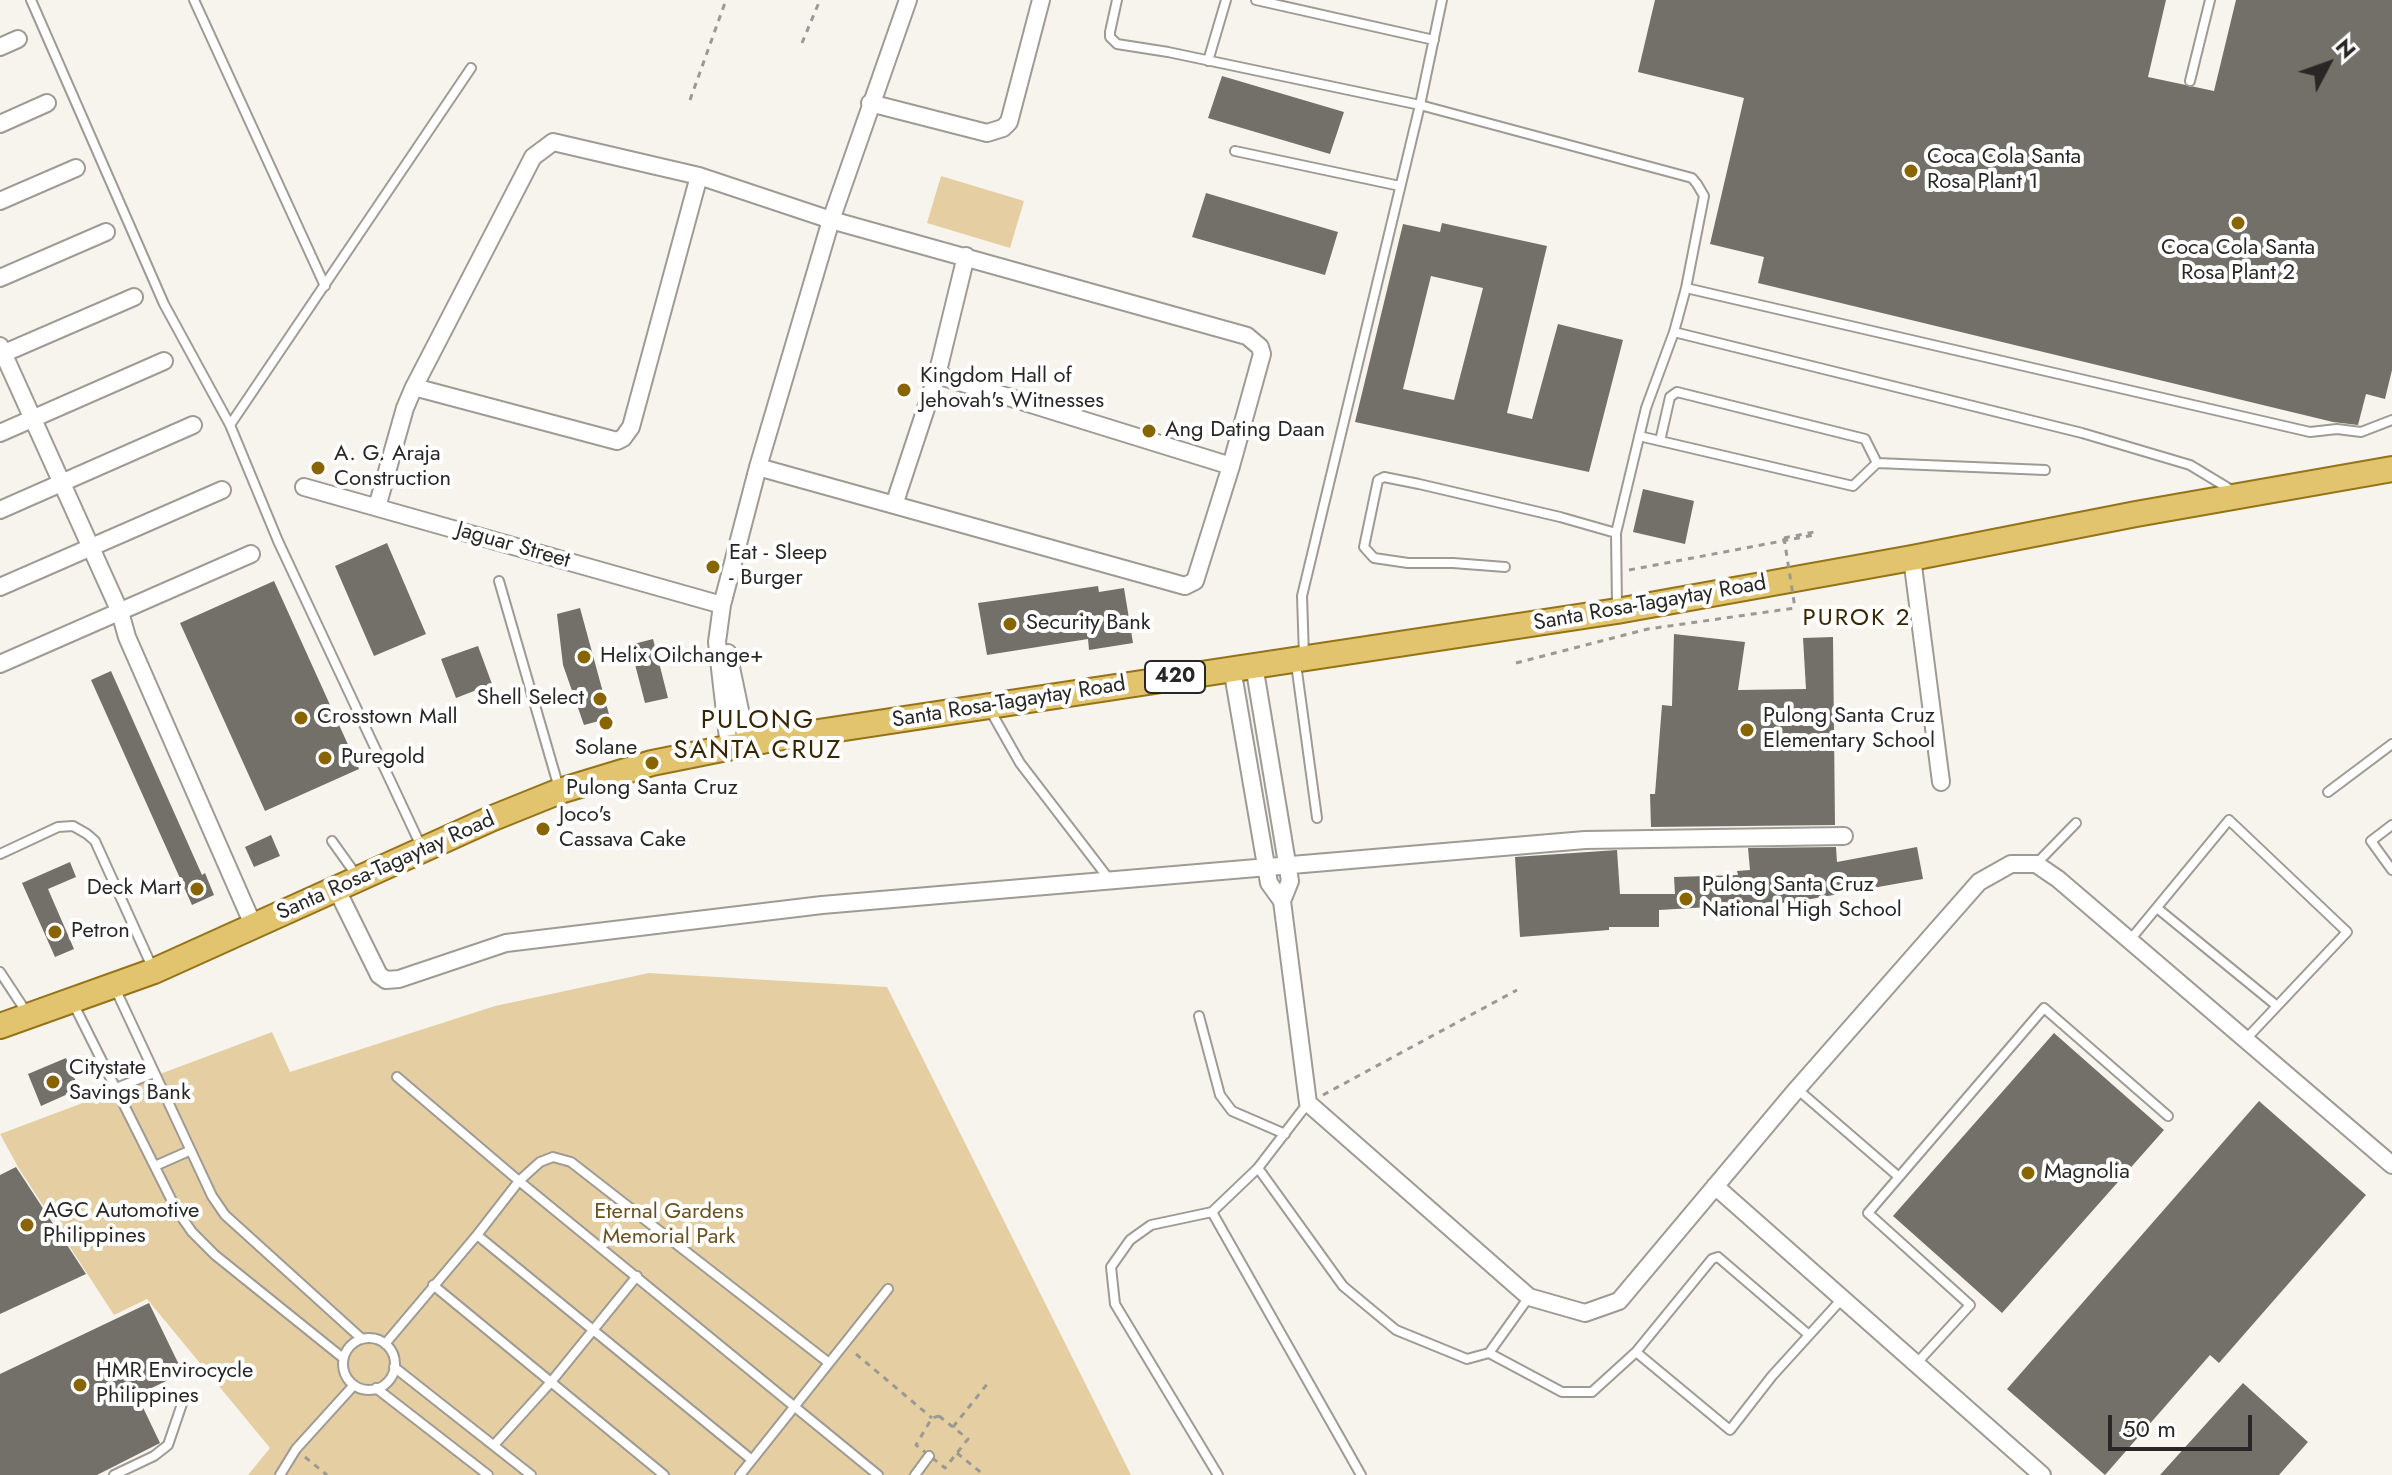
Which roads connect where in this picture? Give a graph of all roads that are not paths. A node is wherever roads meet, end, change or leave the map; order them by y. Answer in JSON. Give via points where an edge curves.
{"nodes":[{"id":1,"x":31,"y":0,"type":"edge"},
{"id":2,"x":194,"y":0,"type":"edge"},
{"id":3,"x":908,"y":0,"type":"edge"},
{"id":4,"x":1041,"y":0,"type":"edge"},
{"id":5,"x":1117,"y":0,"type":"edge"},
{"id":6,"x":1226,"y":0,"type":"edge"},
{"id":7,"x":1256,"y":0,"type":"edge"},
{"id":8,"x":1442,"y":0,"type":"edge"},
{"id":9,"x":2210,"y":0,"type":"edge"},
{"id":10,"x":18,"y":39,"type":"dead end"},
{"id":11,"x":1434,"y":40,"type":"junction"},
{"id":12,"x":0,"y":47,"type":"edge"},
{"id":13,"x":1208,"y":61,"type":"junction"},
{"id":14,"x":471,"y":68,"type":"dead end"},
{"id":15,"x":2190,"y":81,"type":"dead end"},
{"id":16,"x":47,"y":103,"type":"dead end"},
{"id":17,"x":870,"y":103,"type":"junction"},
{"id":18,"x":1420,"y":105,"type":"junction"},
{"id":19,"x":0,"y":124,"type":"edge"},
{"id":20,"x":1235,"y":151,"type":"dead end"},
{"id":21,"x":76,"y":168,"type":"dead end"},
{"id":22,"x":699,"y":176,"type":"junction"},
{"id":23,"x":1400,"y":186,"type":"junction"},
{"id":24,"x":0,"y":201,"type":"edge"},
{"id":25,"x":831,"y":220,"type":"junction"},
{"id":26,"x":106,"y":232,"type":"dead end"},
{"id":27,"x":966,"y":256,"type":"junction"},
{"id":28,"x":0,"y":278,"type":"edge"},
{"id":29,"x":325,"y":286,"type":"junction"},
{"id":30,"x":1686,"y":288,"type":"junction"},
{"id":31,"x":134,"y":297,"type":"dead end"},
{"id":32,"x":1674,"y":332,"type":"junction"},
{"id":33,"x":1,"y":351,"type":"edge"},
{"id":34,"x":164,"y":361,"type":"dead end"},
{"id":35,"x":937,"y":375,"type":"junction"},
{"id":36,"x":414,"y":387,"type":"junction"},
{"id":37,"x":33,"y":418,"type":"junction"},
{"id":38,"x":2392,"y":420,"type":"edge"},
{"id":39,"x":193,"y":425,"type":"dead end"},
{"id":40,"x":230,"y":425,"type":"junction"},
{"id":41,"x":0,"y":433,"type":"edge"},
{"id":42,"x":1639,"y":436,"type":"junction"},
{"id":43,"x":1660,"y":441,"type":"junction"},
{"id":44,"x":1877,"y":463,"type":"junction"},
{"id":45,"x":1231,"y":466,"type":"junction"},
{"id":46,"x":758,"y":467,"type":"junction"},
{"id":47,"x":2392,"y":469,"type":"edge"},
{"id":48,"x":2045,"y":470,"type":"dead end"},
{"id":49,"x":61,"y":482,"type":"junction"},
{"id":50,"x":304,"y":487,"type":"dead end"},
{"id":51,"x":222,"y":490,"type":"dead end"},
{"id":52,"x":2240,"y":495,"type":"junction"},
{"id":53,"x":894,"y":505,"type":"junction"},
{"id":54,"x":377,"y":507,"type":"junction"},
{"id":55,"x":0,"y":510,"type":"edge"},
{"id":56,"x":1616,"y":533,"type":"junction"},
{"id":57,"x":91,"y":547,"type":"junction"},
{"id":58,"x":251,"y":554,"type":"dead end"},
{"id":59,"x":1912,"y":558,"type":"junction"},
{"id":60,"x":1505,"y":567,"type":"dead end"},
{"id":61,"x":499,"y":581,"type":"dead end"},
{"id":62,"x":0,"y":587,"type":"edge"},
{"id":63,"x":722,"y":605,"type":"junction"},
{"id":64,"x":1617,"y":611,"type":"junction"},
{"id":65,"x":120,"y":612,"type":"junction"},
{"id":66,"x":1299,"y":658,"type":"junction"},
{"id":67,"x":0,"y":664,"type":"edge"},
{"id":68,"x":1243,"y":667,"type":"junction"},
{"id":69,"x":988,"y":706,"type":"junction"},
{"id":70,"x":2392,"y":744,"type":"edge"},
{"id":71,"x":738,"y":746,"type":"junction"},
{"id":72,"x":1941,"y":782,"type":"dead end"},
{"id":73,"x":560,"y":791,"type":"junction"},
{"id":74,"x":2328,"y":792,"type":"dead end"},
{"id":75,"x":1317,"y":818,"type":"dead end"},
{"id":76,"x":2076,"y":823,"type":"dead end"},
{"id":77,"x":2392,"y":825,"type":"edge"},
{"id":78,"x":1844,"y":836,"type":"dead end"},
{"id":79,"x":332,"y":841,"type":"dead end"},
{"id":80,"x":423,"y":850,"type":"junction"},
{"id":81,"x":0,"y":854,"type":"edge"},
{"id":82,"x":2036,"y":864,"type":"junction"},
{"id":83,"x":1287,"y":865,"type":"junction"},
{"id":84,"x":1265,"y":867,"type":"junction"},
{"id":85,"x":2392,"y":870,"type":"edge"},
{"id":86,"x":358,"y":878,"type":"junction"},
{"id":87,"x":1109,"y":879,"type":"junction"},
{"id":88,"x":336,"y":888,"type":"junction"},
{"id":89,"x":1282,"y":901,"type":"junction"},
{"id":90,"x":2157,"y":908,"type":"junction"},
{"id":91,"x":254,"y":927,"type":"junction"},
{"id":92,"x":2130,"y":941,"type":"junction"},
{"id":93,"x":154,"y":971,"type":"junction"},
{"id":94,"x":0,"y":972,"type":"edge"},
{"id":95,"x":114,"y":986,"type":"junction"},
{"id":96,"x":73,"y":1002,"type":"junction"},
{"id":97,"x":2277,"y":1006,"type":"junction"},
{"id":98,"x":1199,"y":1016,"type":"dead end"},
{"id":99,"x":30,"y":1017,"type":"junction"},
{"id":100,"x":0,"y":1026,"type":"edge"},
{"id":101,"x":2245,"y":1040,"type":"junction"},
{"id":102,"x":154,"y":1073,"type":"junction"},
{"id":103,"x":397,"y":1077,"type":"dead end"},
{"id":104,"x":116,"y":1088,"type":"junction"},
{"id":105,"x":1797,"y":1089,"type":"junction"},
{"id":106,"x":1308,"y":1103,"type":"junction"},
{"id":107,"x":2168,"y":1116,"type":"dead end"},
{"id":108,"x":1285,"y":1134,"type":"junction"},
{"id":109,"x":189,"y":1151,"type":"junction"},
{"id":110,"x":2392,"y":1165,"type":"edge"},
{"id":111,"x":155,"y":1166,"type":"junction"},
{"id":112,"x":1258,"y":1168,"type":"junction"},
{"id":113,"x":1899,"y":1177,"type":"junction"},
{"id":114,"x":519,"y":1181,"type":"junction"},
{"id":115,"x":1715,"y":1186,"type":"junction"},
{"id":116,"x":1212,"y":1212,"type":"junction"},
{"id":117,"x":477,"y":1235,"type":"junction"},
{"id":118,"x":637,"y":1276,"type":"junction"},
{"id":119,"x":433,"y":1285,"type":"junction"},
{"id":120,"x":888,"y":1289,"type":"dead end"},
{"id":121,"x":1529,"y":1297,"type":"junction"},
{"id":122,"x":1841,"y":1300,"type":"junction"},
{"id":123,"x":591,"y":1331,"type":"junction"},
{"id":124,"x":1809,"y":1335,"type":"junction"},
{"id":125,"x":362,"y":1339,"type":"junction"},
{"id":126,"x":385,"y":1344,"type":"junction"},
{"id":127,"x":1636,"y":1352,"type":"junction"},
{"id":128,"x":1489,"y":1353,"type":"junction"},
{"id":129,"x":343,"y":1358,"type":"junction"},
{"id":130,"x":829,"y":1363,"type":"junction"},
{"id":131,"x":1915,"y":1365,"type":"junction"},
{"id":132,"x":394,"y":1367,"type":"junction"},
{"id":133,"x":551,"y":1382,"type":"junction"},
{"id":134,"x":354,"y":1385,"type":"junction"},
{"id":135,"x":376,"y":1388,"type":"junction"},
{"id":136,"x":185,"y":1395,"type":"dead end"},
{"id":137,"x":794,"y":1406,"type":"junction"},
{"id":138,"x":494,"y":1445,"type":"junction"},
{"id":139,"x":929,"y":1456,"type":"road end"},
{"id":140,"x":752,"y":1460,"type":"junction"},
{"id":141,"x":743,"y":1474,"type":"edge"},
{"id":142,"x":114,"y":1475,"type":"edge"},
{"id":143,"x":280,"y":1475,"type":"edge"},
{"id":144,"x":488,"y":1475,"type":"edge"},
{"id":145,"x":531,"y":1475,"type":"edge"},
{"id":146,"x":664,"y":1475,"type":"edge"},
{"id":147,"x":878,"y":1475,"type":"edge"},
{"id":148,"x":915,"y":1475,"type":"edge"},
{"id":149,"x":1218,"y":1475,"type":"edge"},
{"id":150,"x":1361,"y":1475,"type":"edge"},
{"id":151,"x":2042,"y":1475,"type":"edge"}],
"edges":[{"from":1,"to":40,"type":"lane","via":[[164,304]]},
{"from":2,"to":29,"type":"lane"},
{"from":3,"to":17,"type":"street"},
{"from":4,"to":17,"type":"street","via":[[1009,122],[1003,128],[987,133]]},
{"from":5,"to":13,"type":"lane","via":[[1110,37],[1117,44]]},
{"from":6,"to":13,"type":"lane"},
{"from":7,"to":11,"type":"lane"},
{"from":8,"to":11,"type":"lane"},
{"from":9,"to":15,"type":"lane"},
{"from":10,"to":12,"type":"street"},
{"from":11,"to":18,"type":"lane"},
{"from":13,"to":18,"type":"lane"},
{"from":14,"to":29,"type":"lane"},
{"from":16,"to":19,"type":"street"},
{"from":17,"to":25,"type":"street"},
{"from":18,"to":23,"type":"lane"},
{"from":18,"to":30,"type":"lane","via":[[1692,178],[1704,196]]},
{"from":20,"to":23,"type":"lane"},
{"from":21,"to":24,"type":"street"},
{"from":22,"to":25,"type":"street"},
{"from":22,"to":36,"type":"street","via":[[553,142],[546,145],[533,157]]},
{"from":22,"to":36,"type":"street","via":[[631,427],[623,438],[617,441]]},
{"from":23,"to":66,"type":"lane","via":[[1302,596]]},
{"from":25,"to":27,"type":"street"},
{"from":25,"to":46,"type":"street"},
{"from":26,"to":28,"type":"street"},
{"from":27,"to":35,"type":"street"},
{"from":27,"to":45,"type":"street","via":[[1254,341],[1262,354]]},
{"from":29,"to":40,"type":"lane"},
{"from":30,"to":32,"type":"lane"},
{"from":30,"to":38,"type":"lane","via":[[2310,432],[2361,432]]},
{"from":31,"to":33,"type":"street"},
{"from":32,"to":42,"type":"lane"},
{"from":32,"to":52,"type":"lane","via":[[2096,437],[2190,465]]},
{"from":33,"to":37,"type":"street"},
{"from":34,"to":37,"type":"street"},
{"from":35,"to":45,"type":"street"},
{"from":35,"to":53,"type":"street"},
{"from":36,"to":54,"type":"street"},
{"from":37,"to":41,"type":"street"},
{"from":37,"to":49,"type":"street"},
{"from":39,"to":49,"type":"street"},
{"from":40,"to":80,"type":"lane","via":[[278,541]]},
{"from":42,"to":43,"type":"lane"},
{"from":42,"to":56,"type":"lane"},
{"from":43,"to":44,"type":"lane","via":[[1853,486]]},
{"from":43,"to":44,"type":"lane","via":[[1670,397],[1677,392],[1865,439]]},
{"from":44,"to":48,"type":"lane"},
{"from":45,"to":53,"type":"street","via":[[1195,581],[1185,586]]},
{"from":46,"to":53,"type":"street"},
{"from":46,"to":63,"type":"street"},
{"from":47,"to":52,"type":"main road","name":"Santa Rosa-Tagaytay Road","number":"420"},
{"from":49,"to":55,"type":"street"},
{"from":49,"to":57,"type":"street"},
{"from":50,"to":54,"type":"street","name":"Jaguar Street"},
{"from":51,"to":57,"type":"street"},
{"from":52,"to":59,"type":"main road","name":"Santa Rosa-Tagaytay Road","number":"420"},
{"from":54,"to":63,"type":"street","name":"Jaguar Street"},
{"from":56,"to":60,"type":"lane","via":[[1419,484],[1378,480],[1364,547],[1374,558]]},
{"from":56,"to":64,"type":"lane"},
{"from":57,"to":62,"type":"street"},
{"from":57,"to":65,"type":"street"},
{"from":58,"to":65,"type":"street"},
{"from":59,"to":64,"type":"main road","name":"Santa Rosa-Tagaytay Road","number":"420"},
{"from":59,"to":72,"type":"street"},
{"from":61,"to":73,"type":"lane"},
{"from":63,"to":71,"type":"street","via":[[719,626],[727,641]]},
{"from":64,"to":66,"type":"main road","name":"Santa Rosa-Tagaytay Road","number":"420"},
{"from":65,"to":67,"type":"street"},
{"from":65,"to":91,"type":"street"},
{"from":66,"to":68,"type":"main road","name":"Santa Rosa-Tagaytay Road","number":"420"},
{"from":66,"to":75,"type":"lane"},
{"from":68,"to":69,"type":"main road","name":"Santa Rosa-Tagaytay Road","number":"420"},
{"from":68,"to":83,"type":"street"},
{"from":68,"to":84,"type":"street"},
{"from":69,"to":71,"type":"main road","name":"Santa Rosa-Tagaytay Road","number":"420"},
{"from":69,"to":87,"type":"lane","via":[[1020,763]]},
{"from":70,"to":74,"type":"lane"},
{"from":71,"to":73,"type":"main road","name":"Santa Rosa-Tagaytay Road","number":"420","via":[[652,763]]},
{"from":73,"to":80,"type":"main road","name":"Santa Rosa-Tagaytay Road","number":"420"},
{"from":76,"to":82,"type":"lane"},
{"from":77,"to":85,"type":"lane","via":[[2371,841]]},
{"from":78,"to":83,"type":"street","via":[[1585,840]]},
{"from":79,"to":86,"type":"lane"},
{"from":80,"to":86,"type":"main road","name":"Santa Rosa-Tagaytay Road","number":"420"},
{"from":81,"to":93,"type":"lane","via":[[58,827],[73,826],[87,834],[95,841]]},
{"from":82,"to":92,"type":"street"},
{"from":82,"to":105,"type":"street","via":[[2011,864],[1979,882]]},
{"from":83,"to":84,"type":"street"},
{"from":83,"to":89,"type":"street","via":[[1290,881]]},
{"from":84,"to":87,"type":"street"},
{"from":84,"to":89,"type":"street"},
{"from":86,"to":88,"type":"main road","name":"Santa Rosa-Tagaytay Road","number":"420"},
{"from":87,"to":88,"type":"street","via":[[822,905],[506,943],[386,980]]},
{"from":88,"to":91,"type":"main road","name":"Santa Rosa-Tagaytay Road","number":"420"},
{"from":89,"to":106,"type":"street"},
{"from":90,"to":92,"type":"lane"},
{"from":90,"to":97,"type":"lane"},
{"from":90,"to":97,"type":"lane","via":[[2229,820],[2347,932]]},
{"from":91,"to":93,"type":"main road","name":"Santa Rosa-Tagaytay Road","number":"420"},
{"from":92,"to":101,"type":"street"},
{"from":93,"to":95,"type":"main road","name":"Santa Rosa-Tagaytay Road","number":"420"},
{"from":94,"to":99,"type":"lane"},
{"from":95,"to":96,"type":"main road","name":"Santa Rosa-Tagaytay Road","number":"420"},
{"from":95,"to":102,"type":"lane"},
{"from":96,"to":99,"type":"main road","name":"Santa Rosa-Tagaytay Road","number":"420"},
{"from":96,"to":104,"type":"lane"},
{"from":97,"to":101,"type":"lane"},
{"from":98,"to":108,"type":"lane","via":[[1220,1095],[1232,1111]]},
{"from":99,"to":100,"type":"main road","name":"Santa Rosa-Tagaytay Road","number":"420"},
{"from":101,"to":110,"type":"street"},
{"from":102,"to":104,"type":"lane"},
{"from":102,"to":109,"type":"lane"},
{"from":103,"to":114,"type":"lane"},
{"from":104,"to":111,"type":"lane"},
{"from":105,"to":113,"type":"lane"},
{"from":105,"to":115,"type":"street"},
{"from":106,"to":108,"type":"lane"},
{"from":106,"to":121,"type":"street"},
{"from":107,"to":113,"type":"lane","via":[[2044,1008]]},
{"from":108,"to":112,"type":"lane"},
{"from":109,"to":111,"type":"lane"},
{"from":109,"to":125,"type":"lane","via":[[225,1215]]},
{"from":111,"to":129,"type":"lane","via":[[176,1209],[199,1239]]},
{"from":112,"to":116,"type":"lane"},
{"from":112,"to":128,"type":"lane","via":[[1343,1286],[1396,1330],[1467,1359]]},
{"from":113,"to":131,"type":"lane","via":[[1868,1213],[1970,1305]]},
{"from":114,"to":117,"type":"lane"},
{"from":114,"to":118,"type":"lane"},
{"from":114,"to":130,"type":"lane","via":[[553,1157],[571,1162]]},
{"from":115,"to":121,"type":"street","via":[[1619,1301],[1585,1313]]},
{"from":115,"to":122,"type":"street"},
{"from":116,"to":149,"type":"lane","via":[[1151,1225],[1130,1240],[1111,1267],[1115,1304]]},
{"from":116,"to":150,"type":"lane"},
{"from":117,"to":119,"type":"lane"},
{"from":117,"to":123,"type":"lane"},
{"from":118,"to":123,"type":"lane"},
{"from":118,"to":137,"type":"lane"},
{"from":119,"to":126,"type":"lane"},
{"from":119,"to":133,"type":"lane"},
{"from":120,"to":130,"type":"lane"},
{"from":121,"to":128,"type":"lane"},
{"from":122,"to":124,"type":"lane"},
{"from":122,"to":131,"type":"street"},
{"from":123,"to":133,"type":"lane"},
{"from":123,"to":140,"type":"lane"},
{"from":124,"to":127,"type":"lane","via":[[1730,1430]]},
{"from":124,"to":127,"type":"lane","via":[[1718,1257]]},
{"from":125,"to":126,"type":"lane"},
{"from":125,"to":129,"type":"lane"},
{"from":126,"to":132,"type":"lane"},
{"from":127,"to":128,"type":"lane","via":[[1592,1392],[1562,1392]]},
{"from":129,"to":134,"type":"lane","via":[[344,1372]]},
{"from":130,"to":137,"type":"lane"},
{"from":131,"to":151,"type":"street"},
{"from":132,"to":135,"type":"lane","via":[[392,1376]]},
{"from":132,"to":138,"type":"lane"},
{"from":133,"to":138,"type":"lane"},
{"from":133,"to":146,"type":"lane"},
{"from":134,"to":135,"type":"lane"},
{"from":134,"to":143,"type":"lane","via":[[296,1449]]},
{"from":135,"to":144,"type":"lane"},
{"from":136,"to":142,"type":"lane","via":[[168,1445]]},
{"from":137,"to":140,"type":"lane"},
{"from":137,"to":147,"type":"lane"},
{"from":138,"to":145,"type":"lane"},
{"from":139,"to":148,"type":"lane"},
{"from":140,"to":141,"type":"lane"}]}
